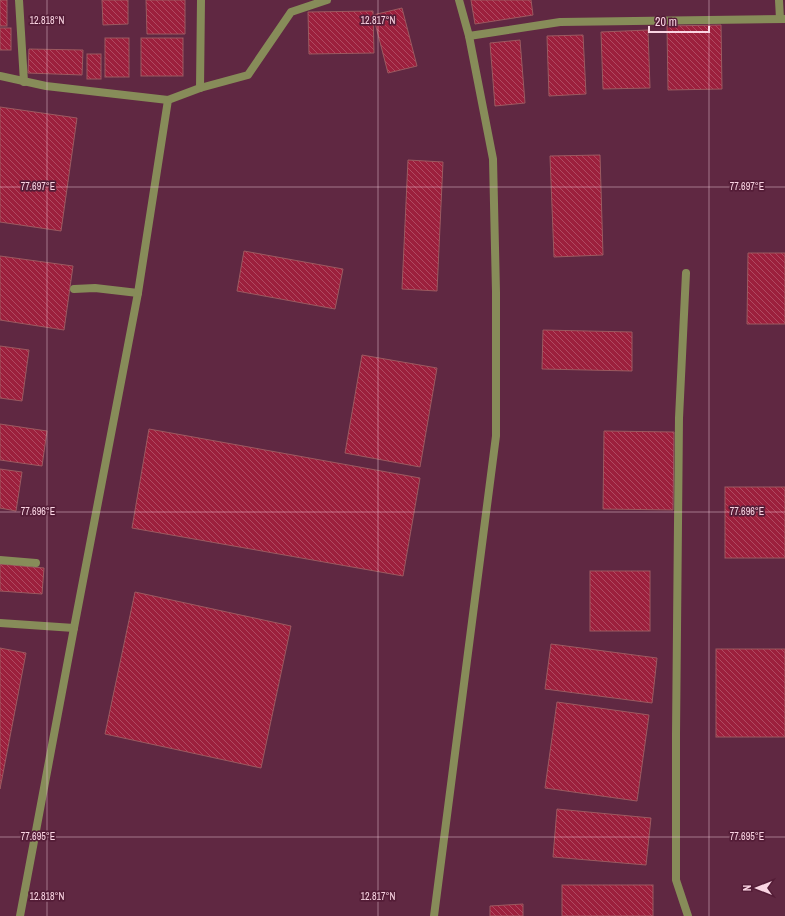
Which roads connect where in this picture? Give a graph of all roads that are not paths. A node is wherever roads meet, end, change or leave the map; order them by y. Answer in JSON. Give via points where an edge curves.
{"nodes":[{"id":1,"x":19,"y":0,"type":"edge"},
{"id":2,"x":201,"y":0,"type":"edge"},
{"id":3,"x":328,"y":0,"type":"edge"},
{"id":4,"x":459,"y":0,"type":"edge"},
{"id":5,"x":779,"y":0,"type":"edge"},
{"id":6,"x":783,"y":19,"type":"edge"},
{"id":7,"x":469,"y":36,"type":"junction"},
{"id":8,"x":0,"y":76,"type":"edge"},
{"id":9,"x":24,"y":82,"type":"junction"},
{"id":10,"x":200,"y":88,"type":"junction"},
{"id":11,"x":168,"y":100,"type":"junction"},
{"id":12,"x":686,"y":273,"type":"dead end"},
{"id":13,"x":74,"y":289,"type":"dead end"},
{"id":14,"x":138,"y":293,"type":"junction"},
{"id":15,"x":0,"y":560,"type":"edge"},
{"id":16,"x":36,"y":563,"type":"dead end"},
{"id":17,"x":0,"y":623,"type":"edge"},
{"id":18,"x":74,"y":628,"type":"junction"},
{"id":19,"x":20,"y":916,"type":"edge"},
{"id":20,"x":434,"y":916,"type":"edge"},
{"id":21,"x":688,"y":916,"type":"edge"}],
"edges":[{"from":1,"to":9,"type":"street"},
{"from":2,"to":10,"type":"street"},
{"from":3,"to":10,"type":"street","via":[[291,12],[248,75]]},
{"from":4,"to":7,"type":"street"},
{"from":5,"to":6,"type":"street"},
{"from":6,"to":7,"type":"street","via":[[560,22]]},
{"from":7,"to":20,"type":"street","via":[[493,159],[496,436]]},
{"from":8,"to":9,"type":"street"},
{"from":9,"to":11,"type":"street"},
{"from":10,"to":11,"type":"street"},
{"from":11,"to":14,"type":"street"},
{"from":12,"to":21,"type":"street","via":[[679,418],[676,880]]},
{"from":13,"to":14,"type":"street","via":[[95,288]]},
{"from":14,"to":18,"type":"street"},
{"from":15,"to":16,"type":"street"},
{"from":17,"to":18,"type":"street"},
{"from":18,"to":19,"type":"street"}]}
